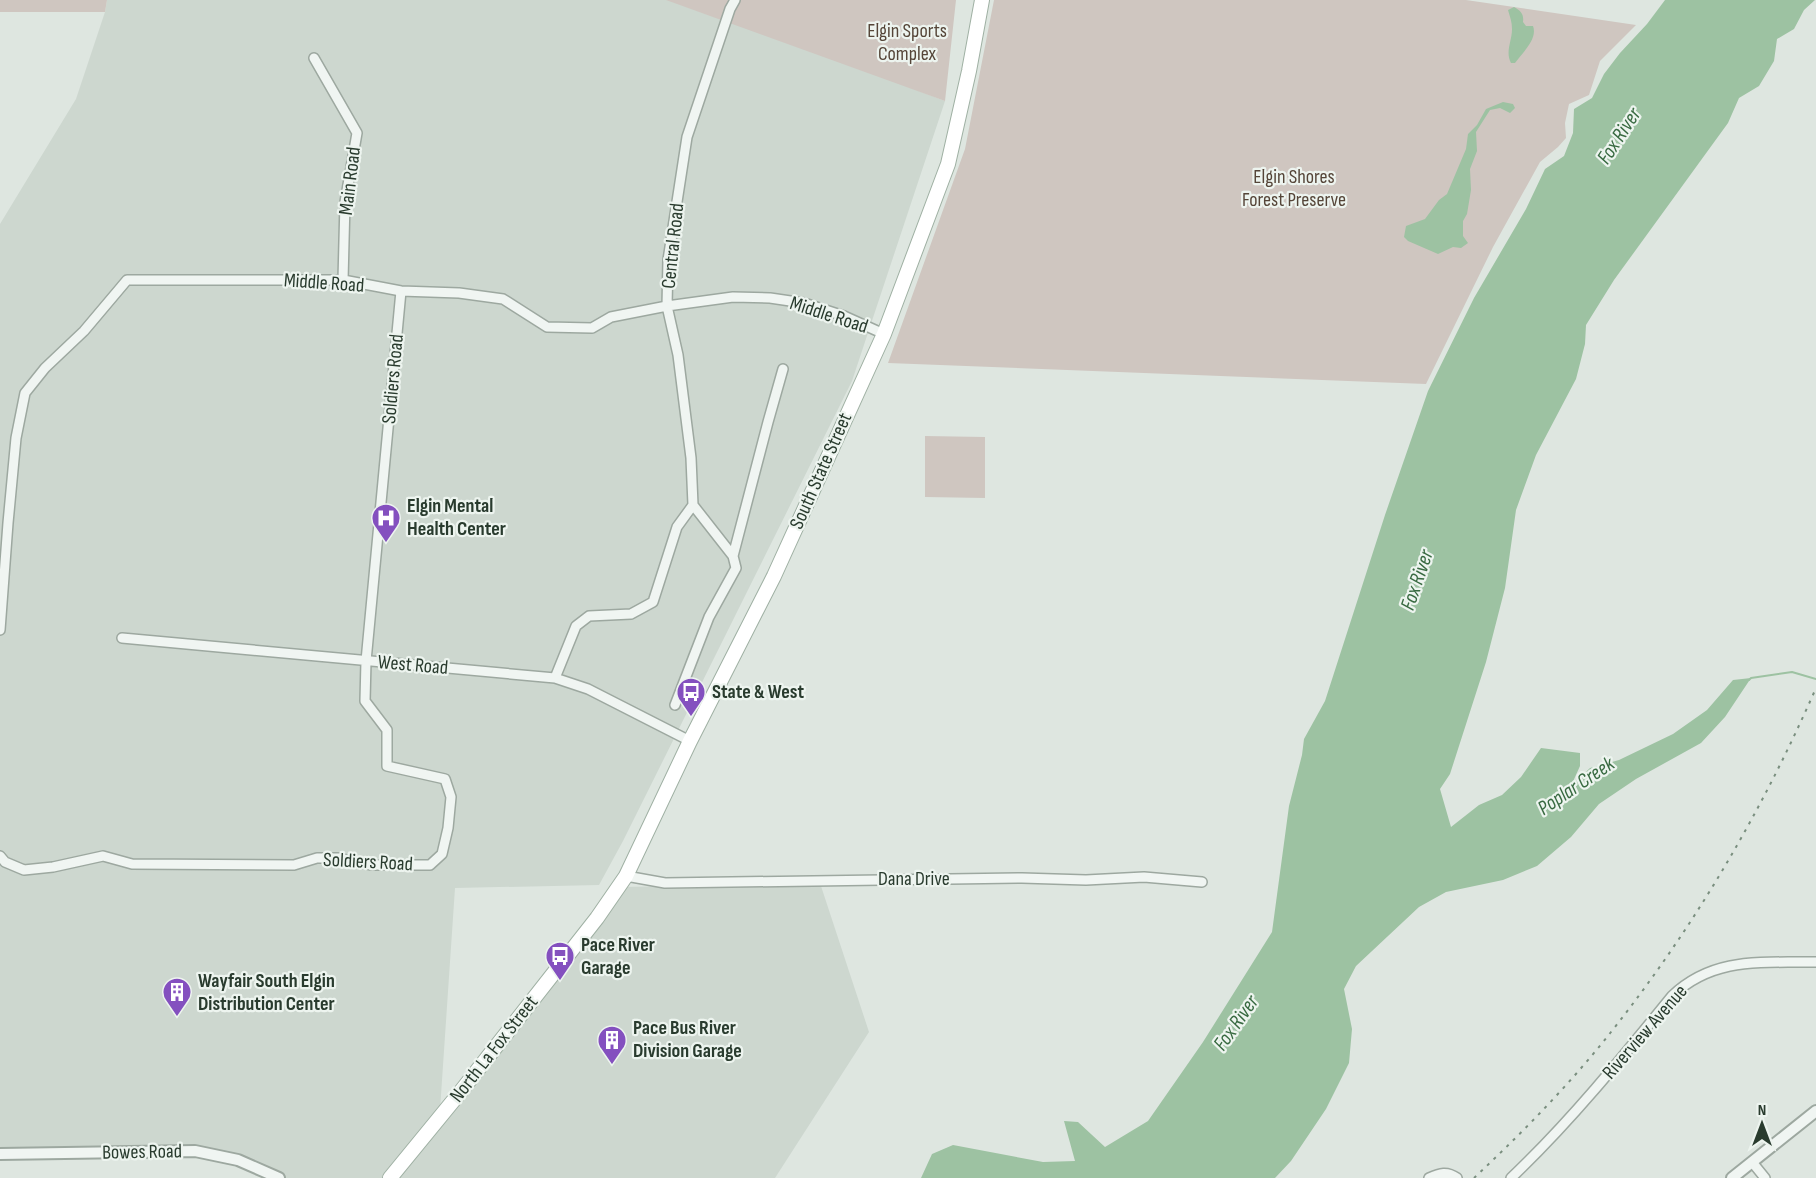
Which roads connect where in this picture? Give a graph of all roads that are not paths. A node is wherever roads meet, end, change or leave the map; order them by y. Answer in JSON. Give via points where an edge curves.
{"nodes":[{"id":1,"x":735,"y":0,"type":"edge"},
{"id":2,"x":982,"y":0,"type":"edge"},
{"id":3,"x":314,"y":58,"type":"dead end"},
{"id":4,"x":343,"y":280,"type":"junction"},
{"id":5,"x":401,"y":291,"type":"junction"},
{"id":6,"x":667,"y":306,"type":"junction"},
{"id":7,"x":884,"y":334,"type":"junction"},
{"id":8,"x":783,"y":369,"type":"dead end"},
{"id":9,"x":693,"y":505,"type":"junction"},
{"id":10,"x":734,"y":556,"type":"junction"},
{"id":11,"x":1,"y":626,"type":"edge"},
{"id":12,"x":122,"y":638,"type":"dead end"},
{"id":13,"x":366,"y":661,"type":"junction"},
{"id":14,"x":555,"y":678,"type":"junction"},
{"id":15,"x":675,"y":705,"type":"dead end"},
{"id":16,"x":690,"y":741,"type":"junction"},
{"id":17,"x":0,"y":856,"type":"edge"},
{"id":18,"x":626,"y":876,"type":"junction"},
{"id":19,"x":1202,"y":882,"type":"dead end"},
{"id":20,"x":597,"y":918,"type":"joint"},
{"id":21,"x":1816,"y":962,"type":"edge"},
{"id":22,"x":1816,"y":1111,"type":"edge"},
{"id":23,"x":0,"y":1154,"type":"edge"},
{"id":24,"x":1752,"y":1162,"type":"junction"},
{"id":25,"x":279,"y":1178,"type":"edge"},
{"id":26,"x":390,"y":1178,"type":"edge"},
{"id":27,"x":1429,"y":1178,"type":"edge"},
{"id":28,"x":1457,"y":1178,"type":"edge"},
{"id":29,"x":1511,"y":1178,"type":"edge"},
{"id":30,"x":1732,"y":1178,"type":"edge"},
{"id":31,"x":1765,"y":1178,"type":"edge"}],
"edges":[{"from":1,"to":6,"type":"street","name":"Central Road","via":[[687,137],[668,260]]},
{"from":2,"to":7,"type":"main road","name":"South State Street","via":[[948,164]]},
{"from":3,"to":4,"type":"street","name":"Main Road","via":[[357,133],[345,202]]},
{"from":4,"to":5,"type":"street","name":"Middle Road"},
{"from":4,"to":11,"type":"street","name":"Middle Road","via":[[127,280],[25,393],[16,438]]},
{"from":5,"to":6,"type":"street","name":"Middle Road","via":[[503,299],[547,327],[592,328],[611,317]]},
{"from":5,"to":13,"type":"street","name":"Soldiers Road"},
{"from":6,"to":7,"type":"street","name":"Middle Road","via":[[733,297],[770,298],[804,303]]},
{"from":6,"to":9,"type":"street","name":"Central Road","via":[[678,355]]},
{"from":7,"to":16,"type":"main road","name":"South State Street","via":[[774,576]]},
{"from":8,"to":10,"type":"street"},
{"from":9,"to":10,"type":"street"},
{"from":9,"to":14,"type":"street","via":[[677,527],[653,602],[631,614],[589,616],[576,626]]},
{"from":10,"to":15,"type":"street","via":[[736,568],[709,617]]},
{"from":12,"to":13,"type":"street","name":"West Road"},
{"from":13,"to":14,"type":"street","name":"West Road"},
{"from":13,"to":17,"type":"street","name":"Soldiers Road","via":[[365,700],[387,730],[387,766],[445,778],[451,797],[442,854],[430,866],[371,865],[338,858],[317,858],[294,866],[132,864],[103,856],[24,870]]},
{"from":14,"to":16,"type":"street","name":"West Road","via":[[588,689]]},
{"from":16,"to":18,"type":"main road","name":"South State Street"},
{"from":18,"to":19,"type":"street","name":"Dana Drive","via":[[665,883],[1144,877]]},
{"from":18,"to":20,"type":"main road","name":"South State Street"},
{"from":20,"to":26,"type":"main road","name":"North La Fox Street"},
{"from":21,"to":29,"type":"street","name":"Riverview Avenue","via":[[1737,964],[1706,972],[1684,984],[1605,1080]]},
{"from":22,"to":24,"type":"street"},
{"from":23,"to":25,"type":"street","name":"Bowes Road","via":[[195,1151],[238,1160]]},
{"from":24,"to":30,"type":"street"},
{"from":24,"to":31,"type":"street"},
{"from":27,"to":28,"type":"street","via":[[1441,1173]]}]}
